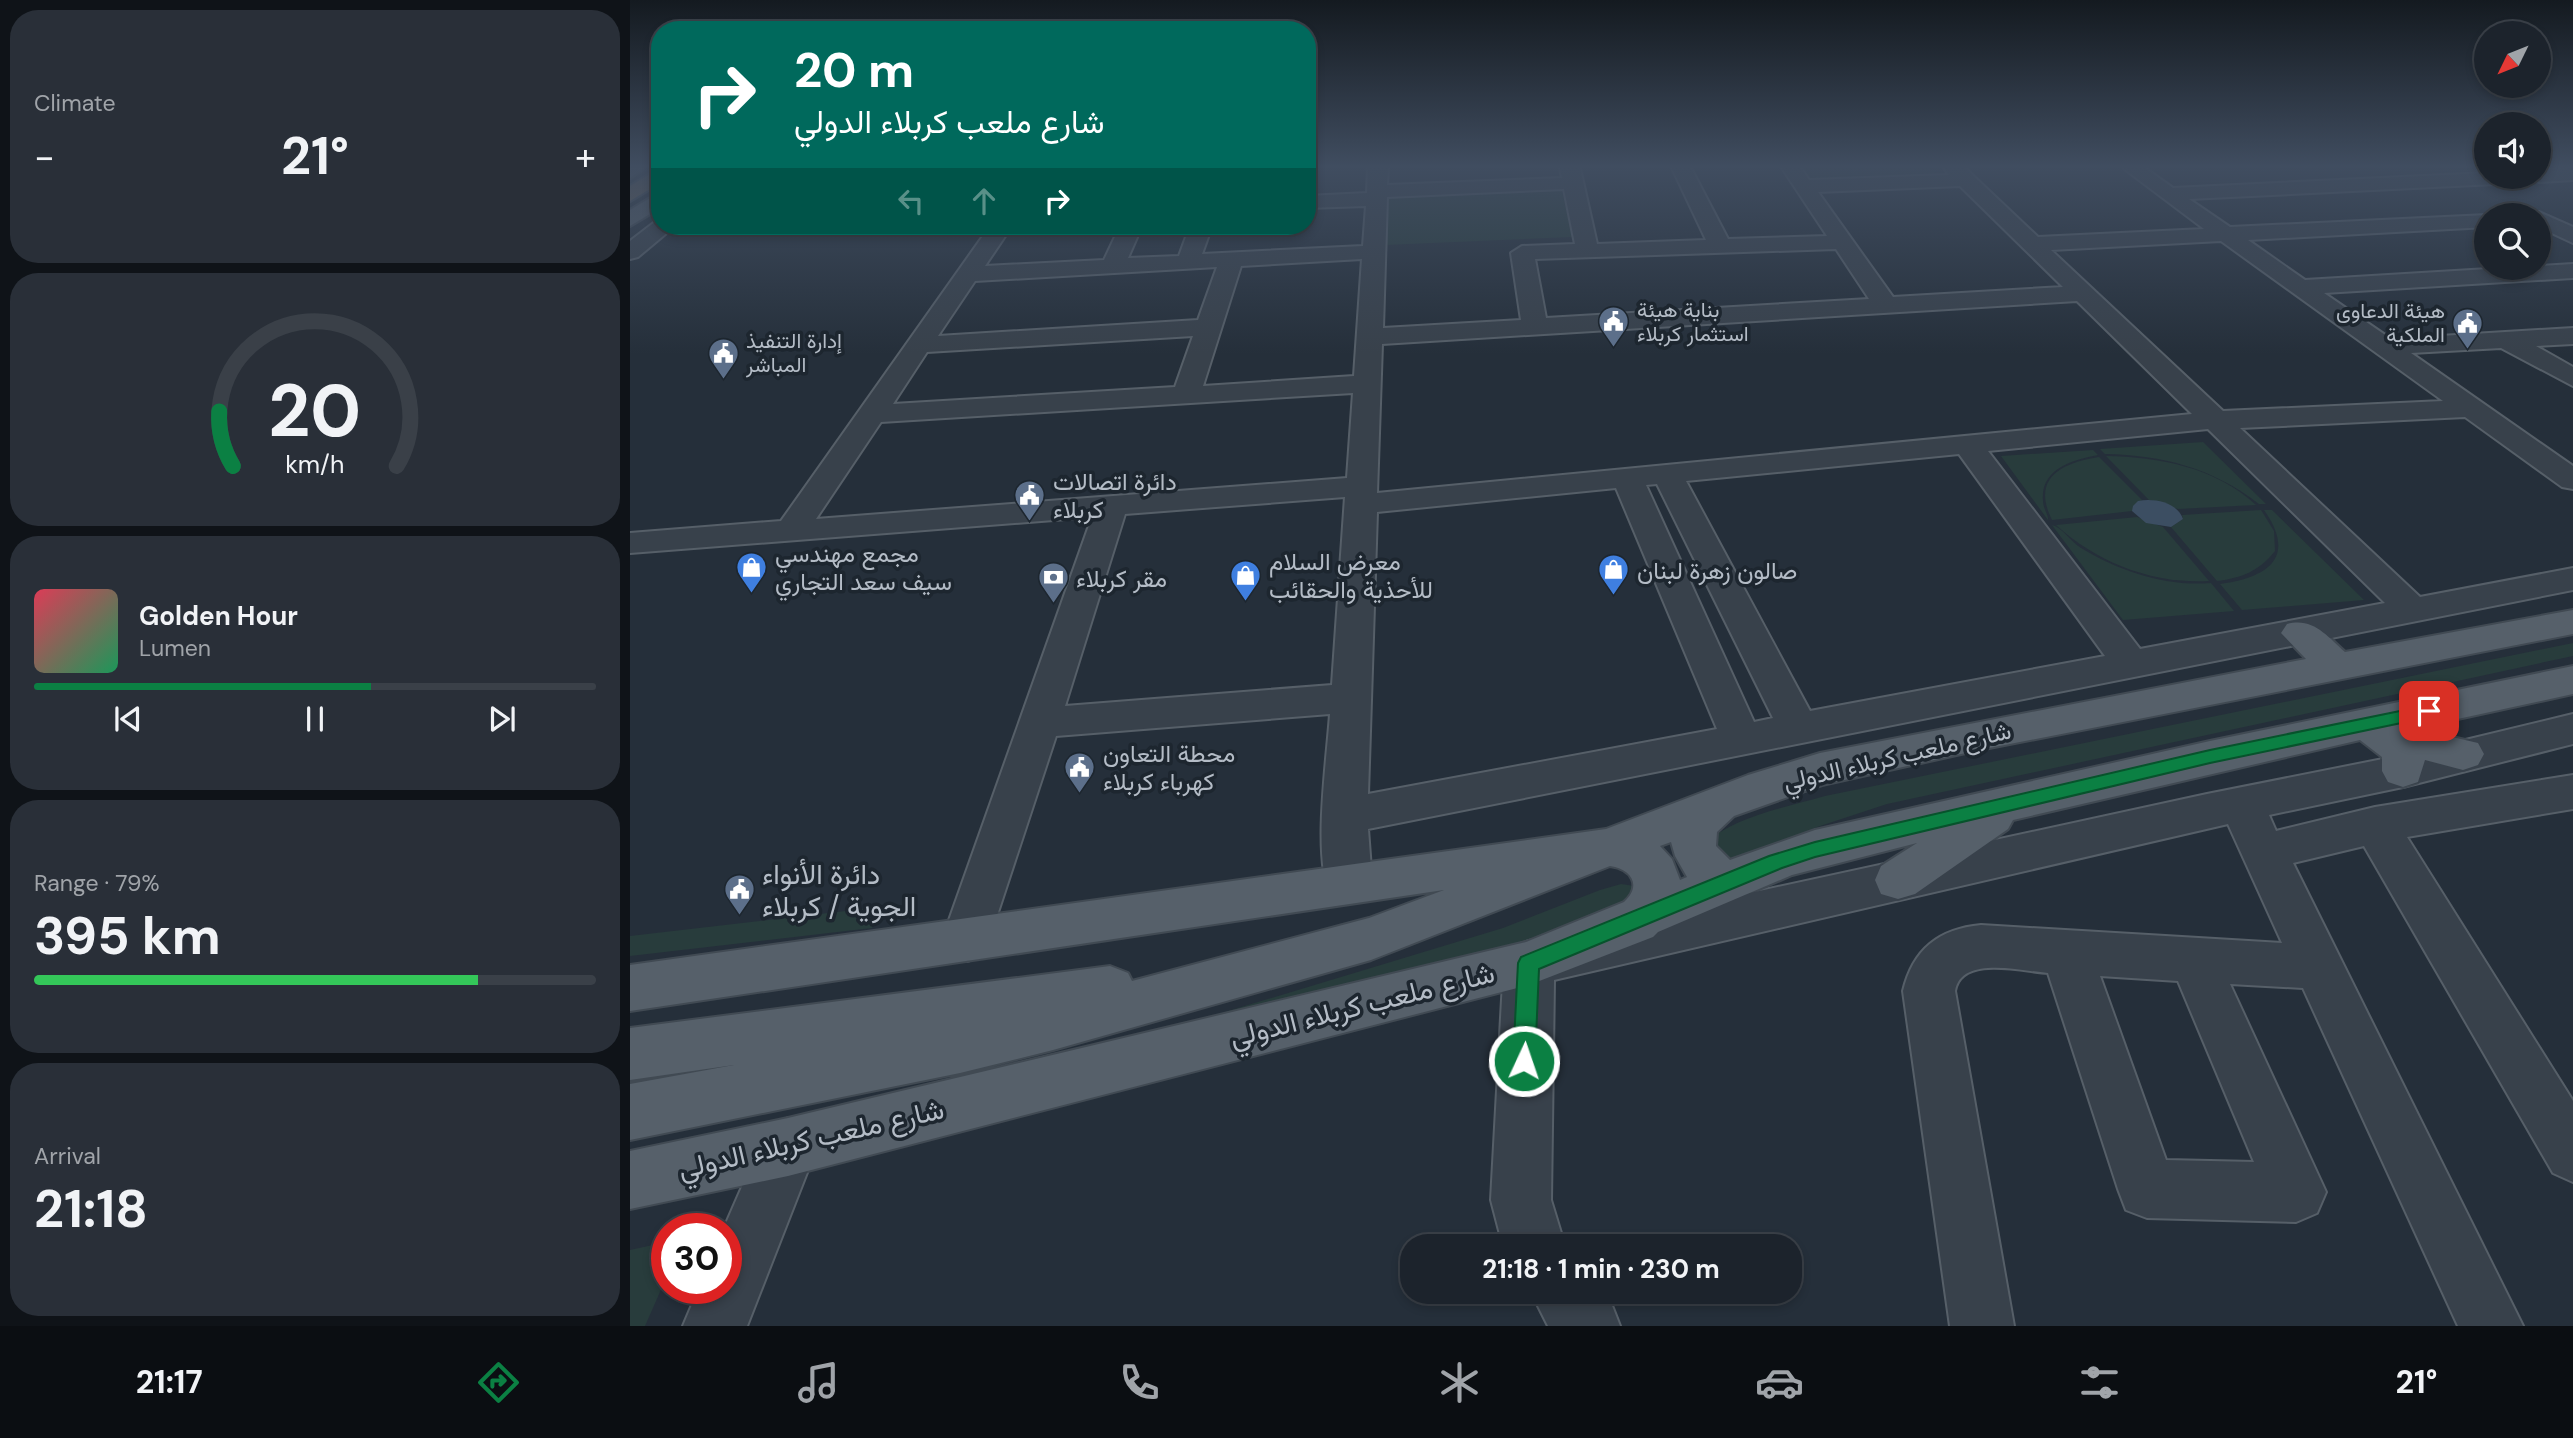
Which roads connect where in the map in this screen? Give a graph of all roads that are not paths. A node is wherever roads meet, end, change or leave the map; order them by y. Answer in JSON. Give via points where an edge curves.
{"nodes":[{"id":1,"x":1375,"y":230,"type":"edge"},
{"id":2,"x":1583,"y":230,"type":"edge"},
{"id":3,"x":1712,"y":230,"type":"edge"},
{"id":4,"x":1833,"y":230,"type":"edge"},
{"id":5,"x":2017,"y":230,"type":"edge"},
{"id":6,"x":2220,"y":230,"type":"edge"},
{"id":7,"x":2308,"y":230,"type":"edge"},
{"id":8,"x":2226,"y":234,"type":"junction"},
{"id":9,"x":652,"y":235,"type":"edge"},
{"id":10,"x":995,"y":235,"type":"edge"},
{"id":11,"x":1127,"y":235,"type":"edge"},
{"id":12,"x":1198,"y":235,"type":"edge"},
{"id":13,"x":1841,"y":242,"type":"junction"},
{"id":14,"x":2032,"y":244,"type":"junction"},
{"id":15,"x":1720,"y":246,"type":"junction"},
{"id":16,"x":1587,"y":250,"type":"junction"},
{"id":17,"x":630,"y":252,"type":"edge"},
{"id":18,"x":1374,"y":252,"type":"junction"},
{"id":19,"x":1231,"y":260,"type":"junction"},
{"id":20,"x":1188,"y":262,"type":"junction"},
{"id":21,"x":1113,"y":266,"type":"junction"},
{"id":22,"x":2573,"y":271,"type":"edge"},
{"id":23,"x":968,"y":274,"type":"junction"},
{"id":24,"x":2300,"y":287,"type":"junction"},
{"id":25,"x":2083,"y":293,"type":"junction"},
{"id":26,"x":1886,"y":305,"type":"junction"},
{"id":27,"x":1209,"y":327,"type":"junction"},
{"id":28,"x":1535,"y":327,"type":"junction"},
{"id":29,"x":2573,"y":336,"type":"edge"},
{"id":30,"x":1369,"y":337,"type":"junction"},
{"id":31,"x":2507,"y":340,"type":"junction"},
{"id":32,"x":919,"y":345,"type":"junction"},
{"id":33,"x":2385,"y":347,"type":"junction"},
{"id":34,"x":2573,"y":378,"type":"edge"},
{"id":35,"x":1367,"y":384,"type":"junction"},
{"id":36,"x":1186,"y":395,"type":"junction"},
{"id":37,"x":2471,"y":408,"type":"junction"},
{"id":38,"x":872,"y":414,"type":"junction"},
{"id":39,"x":2215,"y":420,"type":"junction"},
{"id":40,"x":1967,"y":444,"type":"junction"},
{"id":41,"x":1667,"y":474,"type":"junction"},
{"id":42,"x":1627,"y":478,"type":"junction"},
{"id":43,"x":2573,"y":480,"type":"edge"},
{"id":44,"x":1361,"y":495,"type":"junction"},
{"id":45,"x":1112,"y":505,"type":"junction"},
{"id":46,"x":792,"y":530,"type":"junction"},
{"id":47,"x":630,"y":543,"type":"edge"},
{"id":48,"x":2573,"y":579,"type":"edge"},
{"id":49,"x":2414,"y":611,"type":"junction"},
{"id":50,"x":2573,"y":621,"type":"edge"},
{"id":51,"x":2300,"y":633,"type":"junction"},
{"id":52,"x":2130,"y":663,"type":"junction"},
{"id":53,"x":2338,"y":667,"type":"junction"},
{"id":54,"x":2573,"y":680,"type":"edge"},
{"id":55,"x":1351,"y":698,"type":"junction"},
{"id":56,"x":2384,"y":721,"type":"junction"},
{"id":57,"x":1040,"y":723,"type":"junction"},
{"id":58,"x":1798,"y":728,"type":"junction"},
{"id":59,"x":2573,"y":729,"type":"edge"},
{"id":60,"x":1742,"y":740,"type":"junction"},
{"id":61,"x":2463,"y":754,"type":"junction"},
{"id":62,"x":2403,"y":771,"type":"junction"},
{"id":63,"x":2571,"y":795,"type":"edge"},
{"id":64,"x":2012,"y":803,"type":"junction"},
{"id":65,"x":2241,"y":804,"type":"junction"},
{"id":66,"x":1718,"y":805,"type":"junction"},
{"id":67,"x":1345,"y":816,"type":"junction"},
{"id":68,"x":2375,"y":825,"type":"junction"},
{"id":69,"x":1608,"y":846,"type":"junction"},
{"id":70,"x":2264,"y":852,"type":"junction"},
{"id":71,"x":1898,"y":880,"type":"junction"},
{"id":72,"x":1348,"y":883,"type":"junction"},
{"id":73,"x":1727,"y":883,"type":"junction"},
{"id":74,"x":1636,"y":922,"type":"junction"},
{"id":75,"x":967,"y":940,"type":"junction"},
{"id":76,"x":1328,"y":951,"type":"junction"},
{"id":77,"x":2067,"y":953,"type":"junction"},
{"id":78,"x":2194,"y":960,"type":"junction"},
{"id":79,"x":1529,"y":963,"type":"junction"},
{"id":80,"x":2319,"y":967,"type":"junction"},
{"id":81,"x":630,"y":988,"type":"edge"},
{"id":82,"x":630,"y":1054,"type":"edge"},
{"id":83,"x":630,"y":1112,"type":"edge"},
{"id":84,"x":788,"y":1147,"type":"junction"},
{"id":85,"x":2573,"y":1153,"type":"edge"},
{"id":86,"x":630,"y":1180,"type":"edge"},
{"id":87,"x":1531,"y":1234,"type":"edge"},
{"id":88,"x":1571,"y":1304,"type":"edge"},
{"id":89,"x":715,"y":1326,"type":"edge"},
{"id":90,"x":1588,"y":1326,"type":"edge"},
{"id":91,"x":1982,"y":1326,"type":"edge"},
{"id":92,"x":2491,"y":1326,"type":"edge"}],
"edges":[{"from":1,"to":18,"type":"street"},
{"from":2,"to":16,"type":"street"},
{"from":3,"to":15,"type":"street"},
{"from":4,"to":13,"type":"street"},
{"from":5,"to":14,"type":"street"},
{"from":6,"to":8,"type":"street"},
{"from":7,"to":8,"type":"street"},
{"from":8,"to":14,"type":"street"},
{"from":8,"to":24,"type":"street"},
{"from":9,"to":17,"type":"street"},
{"from":10,"to":23,"type":"street"},
{"from":11,"to":21,"type":"street"},
{"from":12,"to":20,"type":"street"},
{"from":13,"to":15,"type":"street"},
{"from":13,"to":26,"type":"street"},
{"from":14,"to":25,"type":"street"},
{"from":15,"to":16,"type":"street"},
{"from":16,"to":28,"type":"street","via":[[1522,253]]},
{"from":18,"to":19,"type":"street"},
{"from":18,"to":30,"type":"street"},
{"from":19,"to":20,"type":"street"},
{"from":19,"to":27,"type":"street"},
{"from":20,"to":21,"type":"street"},
{"from":21,"to":23,"type":"street"},
{"from":22,"to":24,"type":"street"},
{"from":23,"to":32,"type":"street"},
{"from":24,"to":33,"type":"street"},
{"from":25,"to":26,"type":"street"},
{"from":25,"to":39,"type":"street"},
{"from":26,"to":28,"type":"street"},
{"from":27,"to":32,"type":"street"},
{"from":27,"to":36,"type":"street"},
{"from":28,"to":30,"type":"street"},
{"from":29,"to":31,"type":"street"},
{"from":30,"to":35,"type":"street"},
{"from":31,"to":33,"type":"street"},
{"from":31,"to":34,"type":"street"},
{"from":32,"to":38,"type":"street"},
{"from":33,"to":37,"type":"street"},
{"from":35,"to":36,"type":"street"},
{"from":35,"to":44,"type":"street"},
{"from":36,"to":38,"type":"street"},
{"from":37,"to":39,"type":"street"},
{"from":37,"to":43,"type":"street"},
{"from":38,"to":46,"type":"street"},
{"from":39,"to":40,"type":"street"},
{"from":39,"to":49,"type":"street"},
{"from":40,"to":41,"type":"street"},
{"from":40,"to":52,"type":"street"},
{"from":41,"to":42,"type":"street"},
{"from":41,"to":58,"type":"street"},
{"from":42,"to":44,"type":"street"},
{"from":42,"to":60,"type":"street"},
{"from":44,"to":45,"type":"street"},
{"from":44,"to":55,"type":"street"},
{"from":45,"to":46,"type":"street"},
{"from":45,"to":57,"type":"street"},
{"from":46,"to":47,"type":"street"},
{"from":48,"to":49,"type":"street"},
{"from":49,"to":51,"type":"street"},
{"from":50,"to":53,"type":"main road","name":"شارع ملعب كربلاء الدولي"},
{"from":51,"to":52,"type":"street"},
{"from":51,"to":53,"type":"main road"},
{"from":52,"to":58,"type":"street"},
{"from":53,"to":66,"type":"main road","name":"شارع ملعب كربلاء الدولي","via":[[1820,769]]},
{"from":54,"to":56,"type":"main road","name":"شارع ملعب كربلاء الدولي"},
{"from":55,"to":57,"type":"street"},
{"from":55,"to":67,"type":"street"},
{"from":56,"to":61,"type":"main road","via":[[2449,753]]},
{"from":56,"to":62,"type":"main road","via":[[2384,735],[2404,757]]},
{"from":56,"to":64,"type":"main road","name":"شارع ملعب كربلاء الدولي"},
{"from":57,"to":75,"type":"street"},
{"from":58,"to":60,"type":"street"},
{"from":59,"to":61,"type":"street"},
{"from":60,"to":67,"type":"street"},
{"from":61,"to":62,"type":"street"},
{"from":62,"to":65,"type":"street"},
{"from":63,"to":68,"type":"street"},
{"from":64,"to":71,"type":"main road"},
{"from":64,"to":73,"type":"main road","name":"شارع ملعب كربلاء الدولي","via":[[1815,849]]},
{"from":65,"to":70,"type":"street"},
{"from":65,"to":71,"type":"street"},
{"from":66,"to":69,"type":"main road","name":"شارع ملعب كربلاء الدولي"},
{"from":66,"to":73,"type":"main road","via":[[1697,823],[1694,850],[1701,863]]},
{"from":67,"to":72,"type":"street"},
{"from":68,"to":70,"type":"street"},
{"from":68,"to":85,"type":"street"},
{"from":69,"to":72,"type":"main road"},
{"from":69,"to":74,"type":"main road","via":[[1641,857],[1660,883],[1650,912]]},
{"from":69,"to":76,"type":"main road","name":"شارع ملعب كربلاء الدولي","via":[[1459,908]]},
{"from":70,"to":80,"type":"street"},
{"from":71,"to":79,"type":"street"},
{"from":72,"to":75,"type":"main road"},
{"from":73,"to":74,"type":"main road","name":"شارع ملعب كربلاء الدولي"},
{"from":74,"to":79,"type":"main road","name":"شارع ملعب كربلاء الدولي"},
{"from":75,"to":81,"type":"main road"},
{"from":76,"to":82,"type":"main road","via":[[1092,992]]},
{"from":76,"to":83,"type":"main road","name":"شارع ملعب كربلاء الدولي","via":[[960,1048]]},
{"from":77,"to":78,"type":"street"},
{"from":77,"to":78,"type":"street","via":[[2147,1189],[2296,1192]]},
{"from":77,"to":91,"type":"street","via":[[1966,948],[1943,958],[1931,978],[1929,991]]},
{"from":78,"to":80,"type":"street"},
{"from":79,"to":84,"type":"main road","name":"شارع ملعب كربلاء الدولي"},
{"from":79,"to":87,"type":"street","via":[[1521,1200]]},
{"from":80,"to":92,"type":"street"},
{"from":84,"to":86,"type":"main road","name":"شارع ملعب كربلاء الدولي"},
{"from":84,"to":89,"type":"street"},
{"from":88,"to":90,"type":"street"}]}
